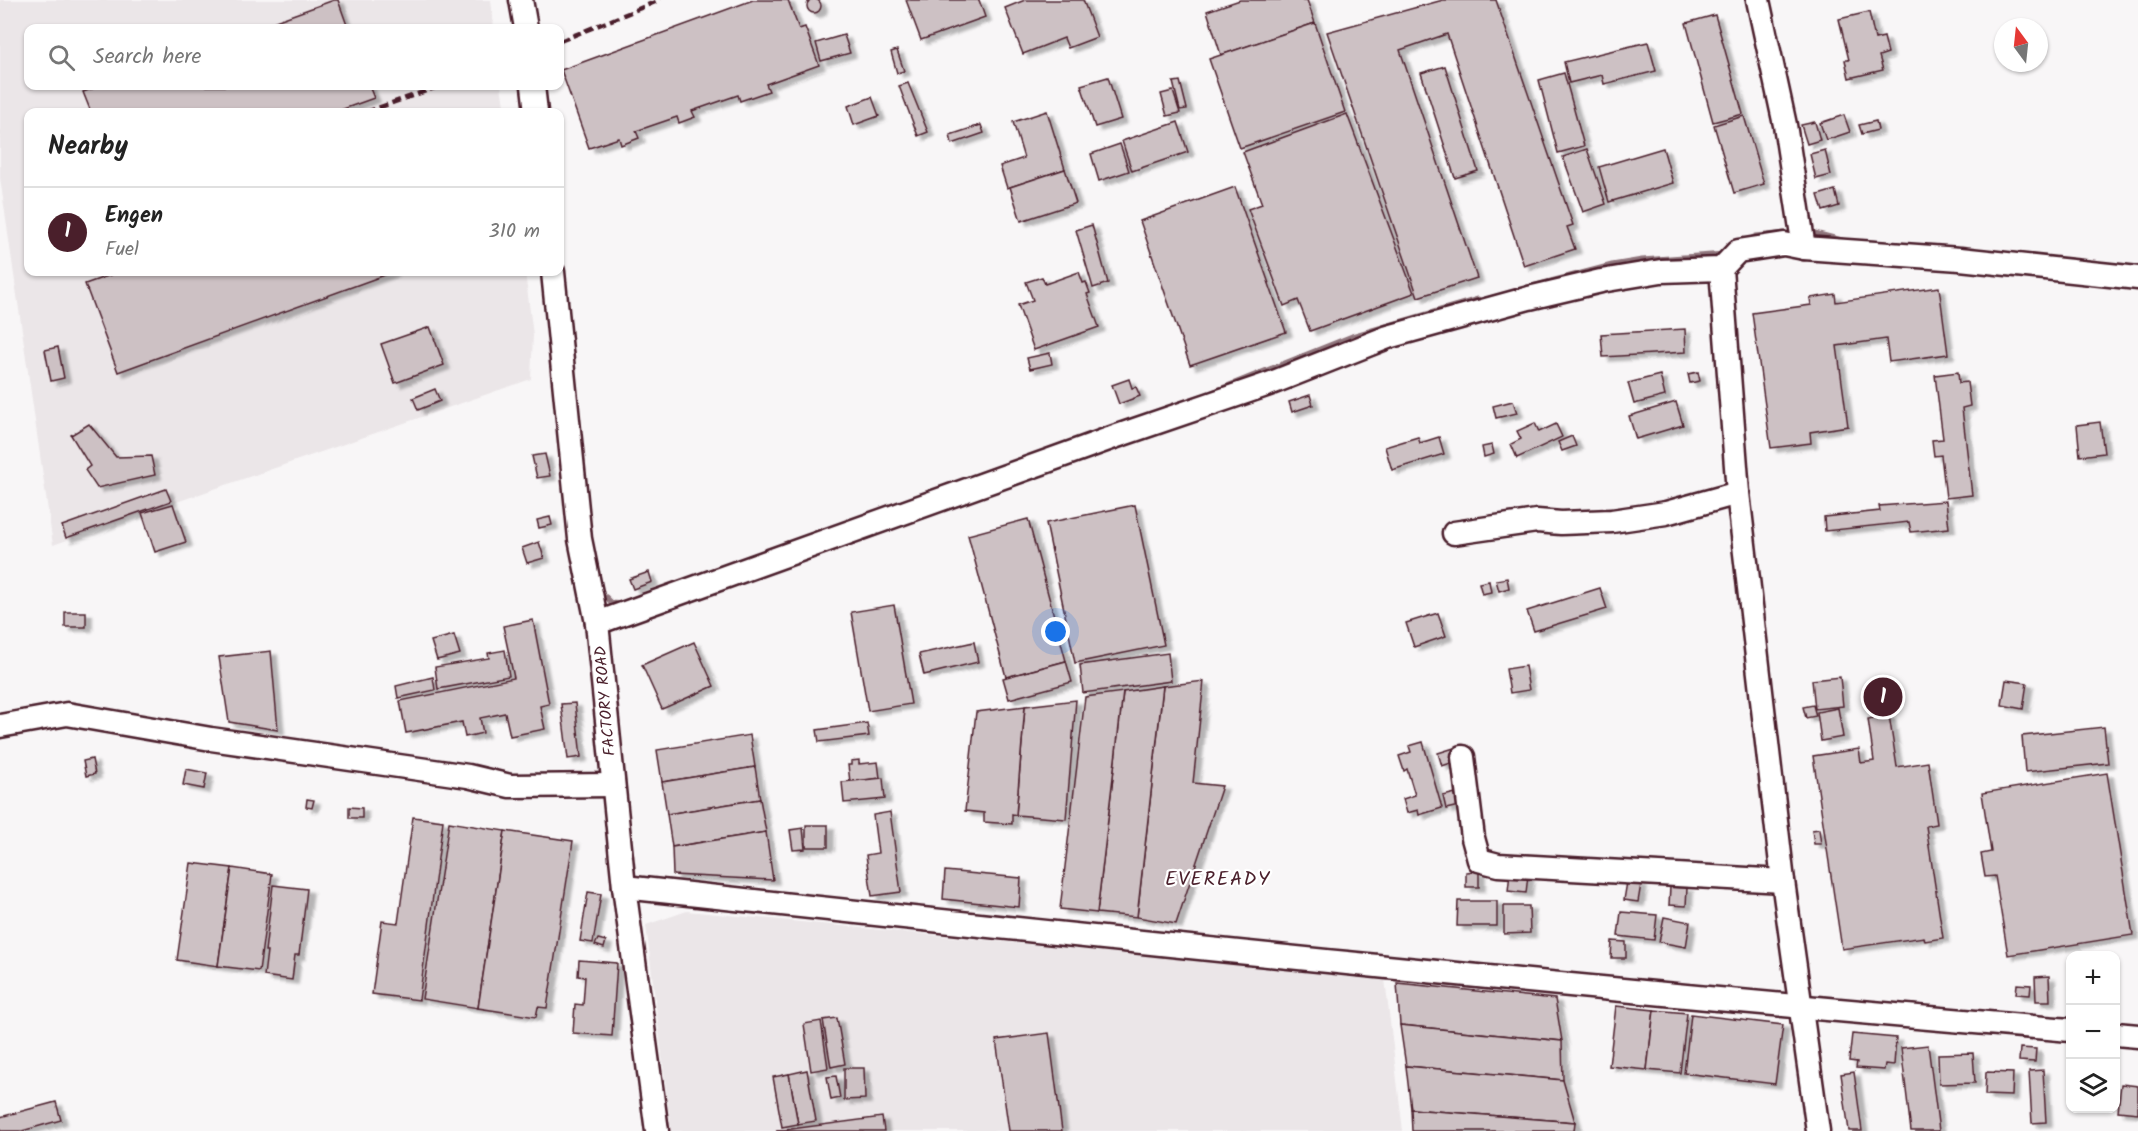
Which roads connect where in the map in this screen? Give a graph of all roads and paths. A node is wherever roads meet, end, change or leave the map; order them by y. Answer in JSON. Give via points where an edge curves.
{"nodes":[{"id":1,"x":521,"y":0,"type":"edge"},
{"id":2,"x":1758,"y":0,"type":"edge"},
{"id":3,"x":525,"y":24,"type":"edge"},
{"id":4,"x":533,"y":90,"type":"edge"},
{"id":5,"x":536,"y":108,"type":"edge"},
{"id":6,"x":1804,"y":248,"type":"junction"},
{"id":7,"x":1721,"y":268,"type":"junction"},
{"id":8,"x":553,"y":276,"type":"edge"},
{"id":9,"x":2138,"y":278,"type":"edge"},
{"id":10,"x":1738,"y":493,"type":"junction"},
{"id":11,"x":1454,"y":533,"type":"dead end"},
{"id":12,"x":597,"y":623,"type":"junction"},
{"id":13,"x":0,"y":726,"type":"edge"},
{"id":14,"x":1463,"y":757,"type":"dead end"},
{"id":15,"x":613,"y":785,"type":"junction"},
{"id":16,"x":1783,"y":880,"type":"junction"},
{"id":17,"x":624,"y":887,"type":"junction"},
{"id":18,"x":1801,"y":1008,"type":"junction"},
{"id":19,"x":2066,"y":1030,"type":"edge"},
{"id":20,"x":2120,"y":1034,"type":"edge"},
{"id":21,"x":2138,"y":1036,"type":"edge"},
{"id":22,"x":657,"y":1131,"type":"edge"},
{"id":23,"x":1818,"y":1131,"type":"edge"}],
"edges":[{"from":1,"to":3,"type":"street"},
{"from":2,"to":6,"type":"street","via":[[1785,125]]},
{"from":4,"to":5,"type":"street"},
{"from":6,"to":7,"type":"street","via":[[1784,244],[1738,251]]},
{"from":6,"to":9,"type":"street"},
{"from":7,"to":10,"type":"street"},
{"from":7,"to":12,"type":"street","via":[[1601,281],[1388,337],[1269,384]]},
{"from":8,"to":12,"type":"street","name":"FACTORY ROAD","via":[[580,539]]},
{"from":10,"to":11,"type":"street","via":[[1666,513],[1612,521],[1537,521]]},
{"from":10,"to":16,"type":"street"},
{"from":12,"to":15,"type":"street","name":"FACTORY ROAD"},
{"from":13,"to":15,"type":"street","via":[[67,714],[468,776],[510,786]]},
{"from":14,"to":16,"type":"street","via":[[1479,860],[1498,866]]},
{"from":15,"to":17,"type":"street","name":"FACTORY ROAD"},
{"from":16,"to":18,"type":"street"},
{"from":17,"to":18,"type":"street"},
{"from":17,"to":22,"type":"street","name":"FACTORY ROAD"},
{"from":18,"to":19,"type":"street"},
{"from":18,"to":23,"type":"street"},
{"from":20,"to":21,"type":"street"}]}
